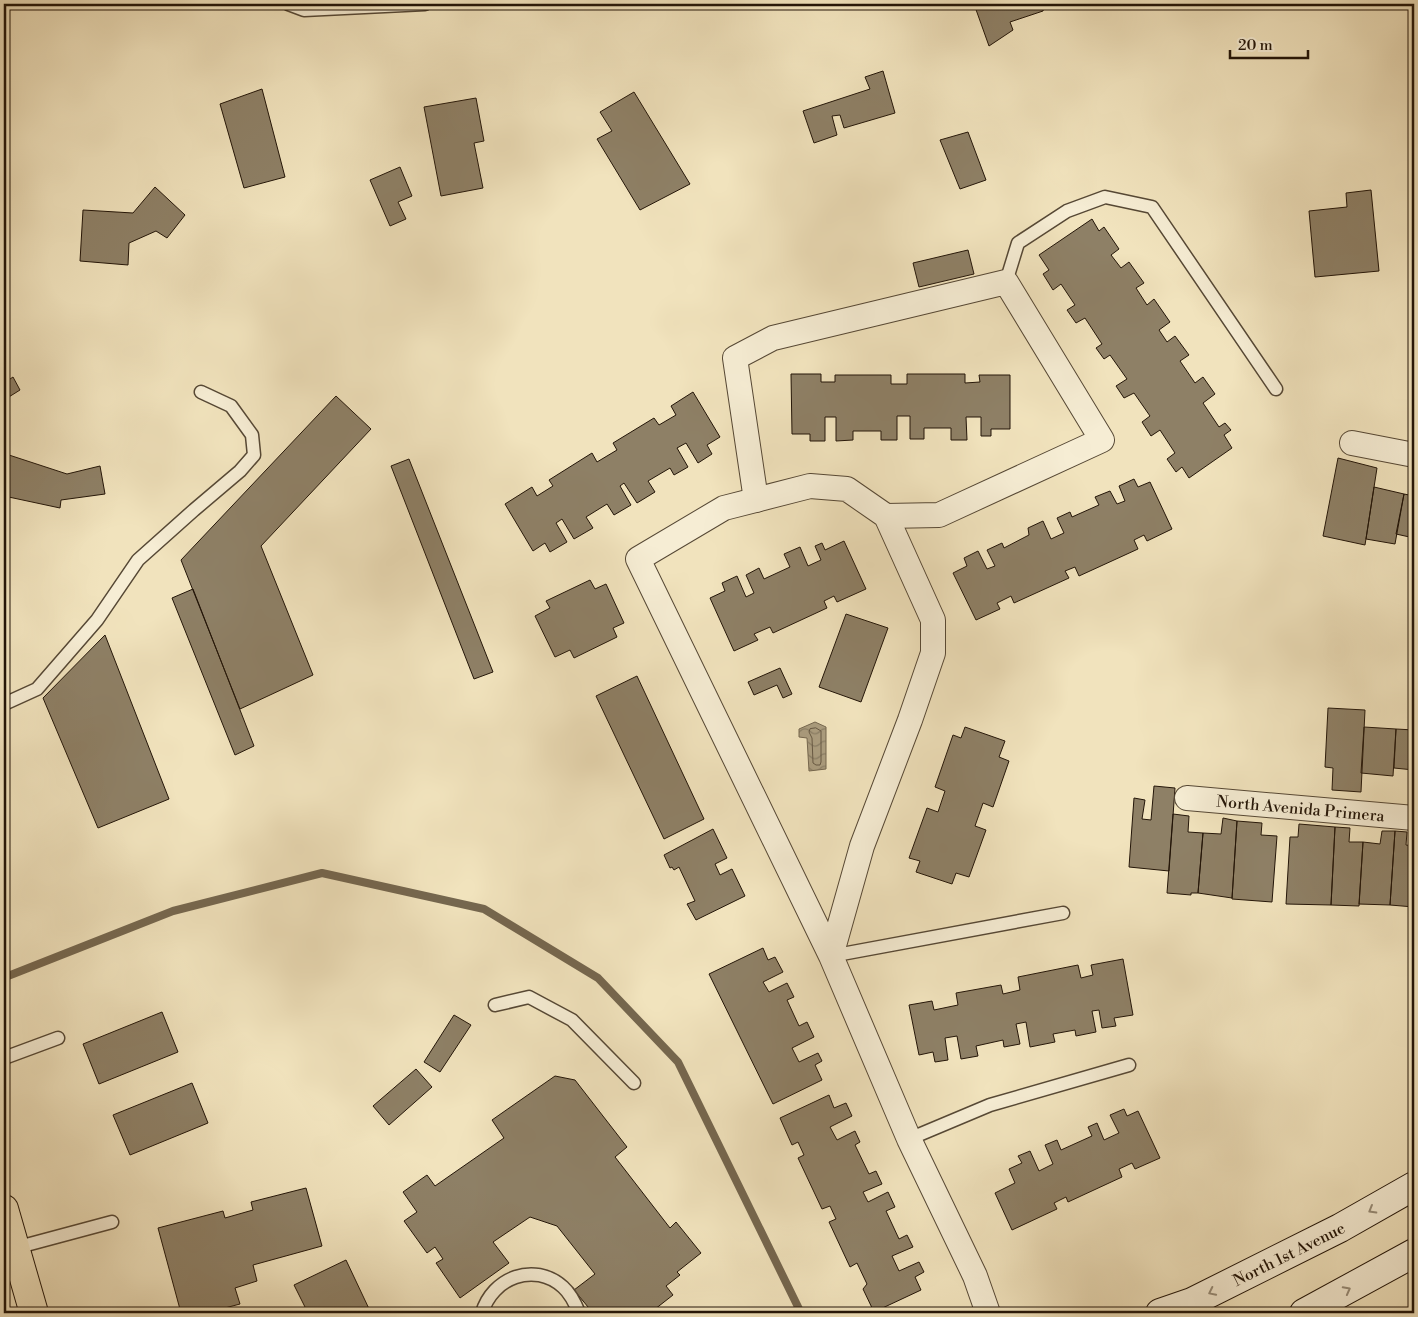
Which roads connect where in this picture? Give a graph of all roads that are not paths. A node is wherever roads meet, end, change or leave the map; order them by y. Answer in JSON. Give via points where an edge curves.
{"nodes":[{"id":1,"x":288,"y":4,"type":"edge"},
{"id":2,"x":425,"y":4,"type":"edge"},
{"id":3,"x":1006,"y":282,"type":"junction"},
{"id":4,"x":1276,"y":388,"type":"dead end"},
{"id":5,"x":201,"y":392,"type":"dead end"},
{"id":6,"x":1352,"y":443,"type":"dead end"},
{"id":7,"x":1414,"y":455,"type":"edge"},
{"id":8,"x":756,"y":500,"type":"junction"},
{"id":9,"x":886,"y":516,"type":"junction"},
{"id":10,"x":4,"y":704,"type":"edge"},
{"id":11,"x":1187,"y":798,"type":"dead end"},
{"id":12,"x":1414,"y":818,"type":"edge"},
{"id":13,"x":1063,"y":913,"type":"dead end"},
{"id":14,"x":831,"y":956,"type":"junction"},
{"id":15,"x":495,"y":1005,"type":"dead end"},
{"id":16,"x":58,"y":1038,"type":"dead end"},
{"id":17,"x":4,"y":1058,"type":"edge"},
{"id":18,"x":1129,"y":1065,"type":"dead end"},
{"id":19,"x":634,"y":1083,"type":"dead end"},
{"id":20,"x":909,"y":1139,"type":"junction"},
{"id":21,"x":1414,"y":1186,"type":"edge"},
{"id":22,"x":4,"y":1209,"type":"edge"},
{"id":23,"x":112,"y":1222,"type":"dead end"},
{"id":24,"x":15,"y":1248,"type":"junction"},
{"id":25,"x":1414,"y":1253,"type":"edge"},
{"id":26,"x":34,"y":1313,"type":"edge"},
{"id":27,"x":482,"y":1313,"type":"edge"},
{"id":28,"x":579,"y":1313,"type":"edge"},
{"id":29,"x":988,"y":1313,"type":"edge"},
{"id":30,"x":1160,"y":1313,"type":"edge"},
{"id":31,"x":1304,"y":1313,"type":"edge"}],
"edges":[{"from":1,"to":2,"type":"lane","via":[[304,10]]},
{"from":3,"to":4,"type":"lane","via":[[1018,243],[1068,211],[1105,197],[1152,207]]},
{"from":3,"to":8,"type":"street","via":[[773,338],[735,358]]},
{"from":3,"to":9,"type":"street","via":[[1102,440],[939,515]]},
{"from":5,"to":10,"type":"lane","via":[[231,406],[252,435],[254,455],[138,560],[97,620],[37,689]]},
{"from":6,"to":7,"type":"street"},
{"from":8,"to":9,"type":"street","via":[[810,486],[846,489]]},
{"from":8,"to":14,"type":"street","via":[[724,508],[638,559]]},
{"from":9,"to":14,"type":"street","via":[[933,620],[933,653],[861,849]]},
{"from":11,"to":12,"type":"street","name":"North Avenida Primera"},
{"from":13,"to":14,"type":"lane"},
{"from":14,"to":20,"type":"street"},
{"from":15,"to":19,"type":"lane","via":[[529,997],[572,1020]]},
{"from":16,"to":17,"type":"lane"},
{"from":18,"to":20,"type":"lane","via":[[990,1105]]},
{"from":20,"to":29,"type":"street","via":[[975,1276]]},
{"from":21,"to":30,"type":"main road","name":"North 1st Avenue","one_way":true,"via":[[1340,1228],[1192,1302]]},
{"from":22,"to":24,"type":"main road"},
{"from":23,"to":24,"type":"lane"},
{"from":24,"to":26,"type":"main road"},
{"from":31,"to":25,"type":"main road","one_way":true},
{"from":27,"to":28,"type":"lane","via":[[488,1296],[500,1284],[515,1277],[531,1275],[548,1278],[562,1286],[573,1298]]}]}
